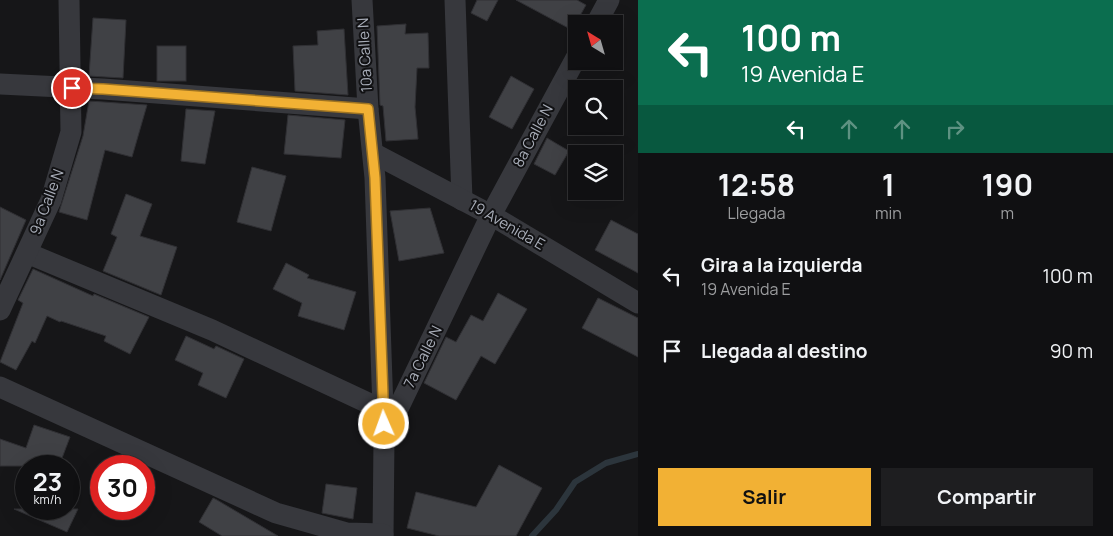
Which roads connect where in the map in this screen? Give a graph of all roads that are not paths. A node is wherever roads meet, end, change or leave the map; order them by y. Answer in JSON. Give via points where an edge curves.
{"nodes":[{"id":1,"x":69,"y":0,"type":"edge"},
{"id":2,"x":362,"y":0,"type":"edge"},
{"id":3,"x":455,"y":0,"type":"edge"},
{"id":4,"x":609,"y":0,"type":"edge"},
{"id":5,"x":601,"y":15,"type":"edge"},
{"id":6,"x":570,"y":70,"type":"edge"},
{"id":7,"x":0,"y":84,"type":"edge"},
{"id":8,"x":72,"y":88,"type":"junction"},
{"id":9,"x":368,"y":109,"type":"junction"},
{"id":10,"x":373,"y":153,"type":"junction"},
{"id":11,"x":462,"y":200,"type":"junction"},
{"id":12,"x":491,"y":215,"type":"junction"},
{"id":13,"x":27,"y":253,"type":"junction"},
{"id":14,"x":638,"y":303,"type":"edge"},
{"id":15,"x":0,"y":310,"type":"edge"},
{"id":16,"x":0,"y":387,"type":"edge"},
{"id":17,"x":383,"y":410,"type":"junction"},
{"id":18,"x":384,"y":439,"type":"junction"},
{"id":19,"x":383,"y":535,"type":"edge"}],
"edges":[{"from":1,"to":8,"type":"street","name":"9a Calle N"},
{"from":2,"to":9,"type":"street","name":"10a Calle N"},
{"from":3,"to":11,"type":"street"},
{"from":4,"to":5,"type":"street"},
{"from":6,"to":12,"type":"street","name":"8a Calle N"},
{"from":7,"to":8,"type":"street"},
{"from":8,"to":9,"type":"street"},
{"from":8,"to":13,"type":"street","name":"9a Calle N","via":[[71,132],[51,200]]},
{"from":9,"to":10,"type":"street","name":"10a Calle N"},
{"from":10,"to":11,"type":"street","name":"19 Avenida E"},
{"from":10,"to":17,"type":"street","name":"10a Calle N"},
{"from":11,"to":12,"type":"street","name":"19 Avenida E"},
{"from":12,"to":14,"type":"street","name":"19 Avenida E"},
{"from":12,"to":18,"type":"street","name":"7a Calle N"},
{"from":13,"to":15,"type":"street","name":"9a Calle N"},
{"from":13,"to":17,"type":"street","via":[[212,330]]},
{"from":16,"to":19,"type":"street","via":[[276,514],[347,533]]},
{"from":17,"to":18,"type":"street","name":"10a Calle N"},
{"from":18,"to":19,"type":"street","name":"7a Calle N"}]}
